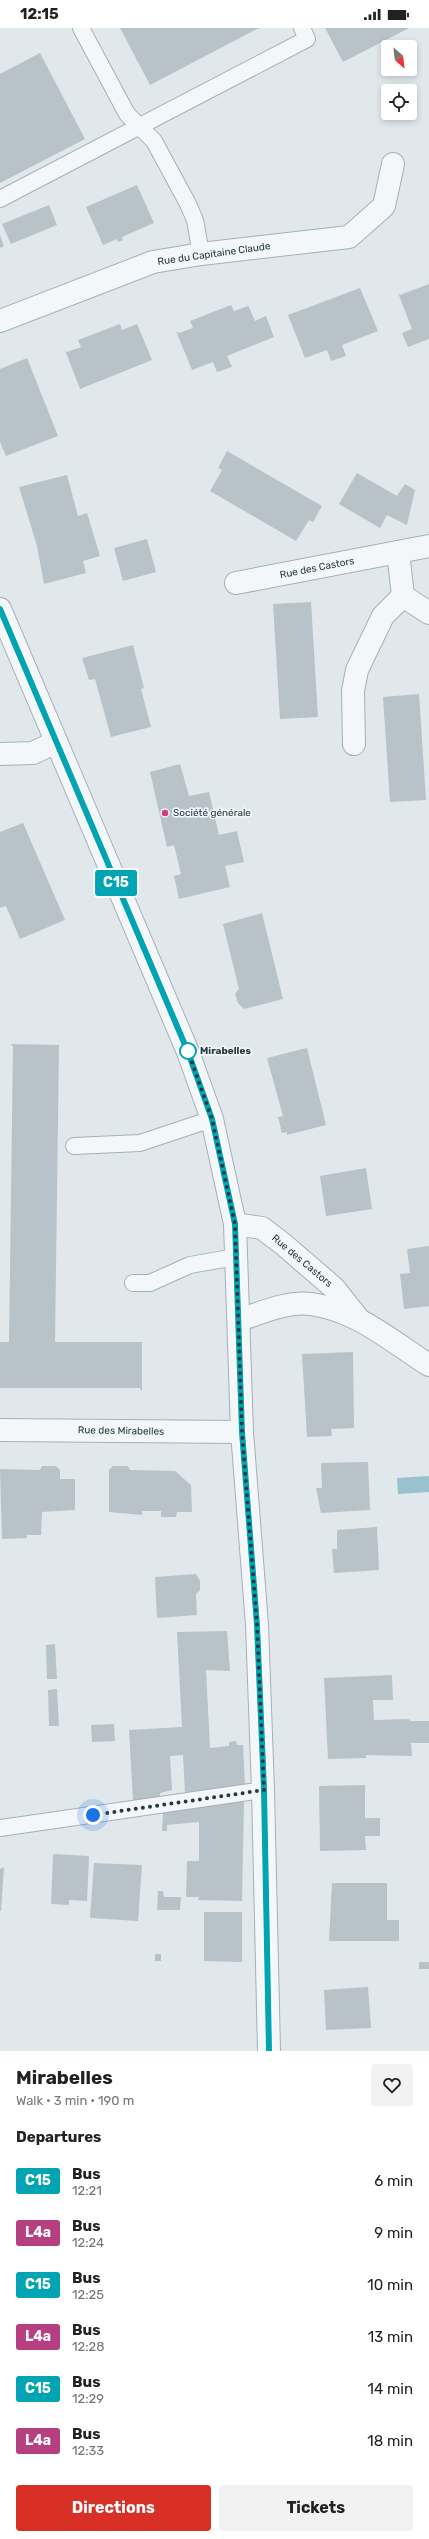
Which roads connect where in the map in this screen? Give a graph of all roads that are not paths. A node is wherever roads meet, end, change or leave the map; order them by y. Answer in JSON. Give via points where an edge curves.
{"nodes":[{"id":1,"x":81,"y":28,"type":"edge"},
{"id":2,"x":302,"y":28,"type":"edge"},
{"id":3,"x":140,"y":126,"type":"junction"},
{"id":4,"x":393,"y":164,"type":"dead end"},
{"id":5,"x":0,"y":199,"type":"edge"},
{"id":6,"x":201,"y":254,"type":"junction"},
{"id":7,"x":0,"y":321,"type":"edge"},
{"id":8,"x":429,"y":546,"type":"edge"},
{"id":9,"x":398,"y":552,"type":"junction"},
{"id":10,"x":236,"y":583,"type":"dead end"},
{"id":11,"x":403,"y":596,"type":"junction"},
{"id":12,"x":0,"y":609,"type":"edge"},
{"id":13,"x":429,"y":613,"type":"edge"},
{"id":14,"x":56,"y":742,"type":"junction"},
{"id":15,"x":354,"y":744,"type":"dead end"},
{"id":16,"x":0,"y":754,"type":"edge"},
{"id":17,"x":212,"y":1119,"type":"junction"},
{"id":18,"x":74,"y":1146,"type":"dead end"},
{"id":19,"x":235,"y":1224,"type":"junction"},
{"id":20,"x":236,"y":1257,"type":"junction"},
{"id":21,"x":133,"y":1283,"type":"dead end"},
{"id":22,"x":357,"y":1317,"type":"junction"},
{"id":23,"x":239,"y":1320,"type":"junction"},
{"id":24,"x":429,"y":1365,"type":"edge"},
{"id":25,"x":0,"y":1430,"type":"edge"},
{"id":26,"x":242,"y":1432,"type":"junction"},
{"id":27,"x":264,"y":1790,"type":"junction"},
{"id":28,"x":0,"y":1828,"type":"edge"},
{"id":29,"x":269,"y":2051,"type":"edge"}],
"edges":[{"from":1,"to":3,"type":"lane","via":[[127,114]]},
{"from":2,"to":3,"type":"lane","via":[[307,39]]},
{"from":3,"to":5,"type":"lane"},
{"from":3,"to":6,"type":"lane","via":[[154,141],[188,204]]},
{"from":4,"to":6,"type":"street","name":"Rue du Capitaine Claude","via":[[384,206],[349,237]]},
{"from":6,"to":7,"type":"street","name":"Rue du Capitaine Claude","via":[[153,262]]},
{"from":8,"to":9,"type":"street","name":"Rue des Castors"},
{"from":9,"to":10,"type":"street","name":"Rue des Castors"},
{"from":9,"to":11,"type":"street"},
{"from":11,"to":13,"type":"street"},
{"from":11,"to":15,"type":"street","via":[[382,616],[357,670],[353,691]]},
{"from":12,"to":14,"type":"street"},
{"from":14,"to":16,"type":"street","via":[[33,753]]},
{"from":14,"to":17,"type":"street","via":[[188,1052]]},
{"from":17,"to":18,"type":"lane","via":[[140,1143]]},
{"from":17,"to":19,"type":"street"},
{"from":19,"to":20,"type":"street"},
{"from":19,"to":22,"type":"street","name":"Rue des Castors","via":[[262,1228],[283,1244],[334,1288]]},
{"from":20,"to":21,"type":"lane","via":[[190,1265],[150,1283]]},
{"from":20,"to":23,"type":"street"},
{"from":22,"to":23,"type":"street","name":"Rue des Castors","via":[[310,1304],[280,1307]]},
{"from":22,"to":24,"type":"street","name":"Rue des Castors"},
{"from":23,"to":26,"type":"street"},
{"from":25,"to":26,"type":"street","name":"Rue des Mirabelles"},
{"from":26,"to":27,"type":"street","via":[[257,1625]]},
{"from":27,"to":28,"type":"lane"},
{"from":27,"to":29,"type":"street"}]}
